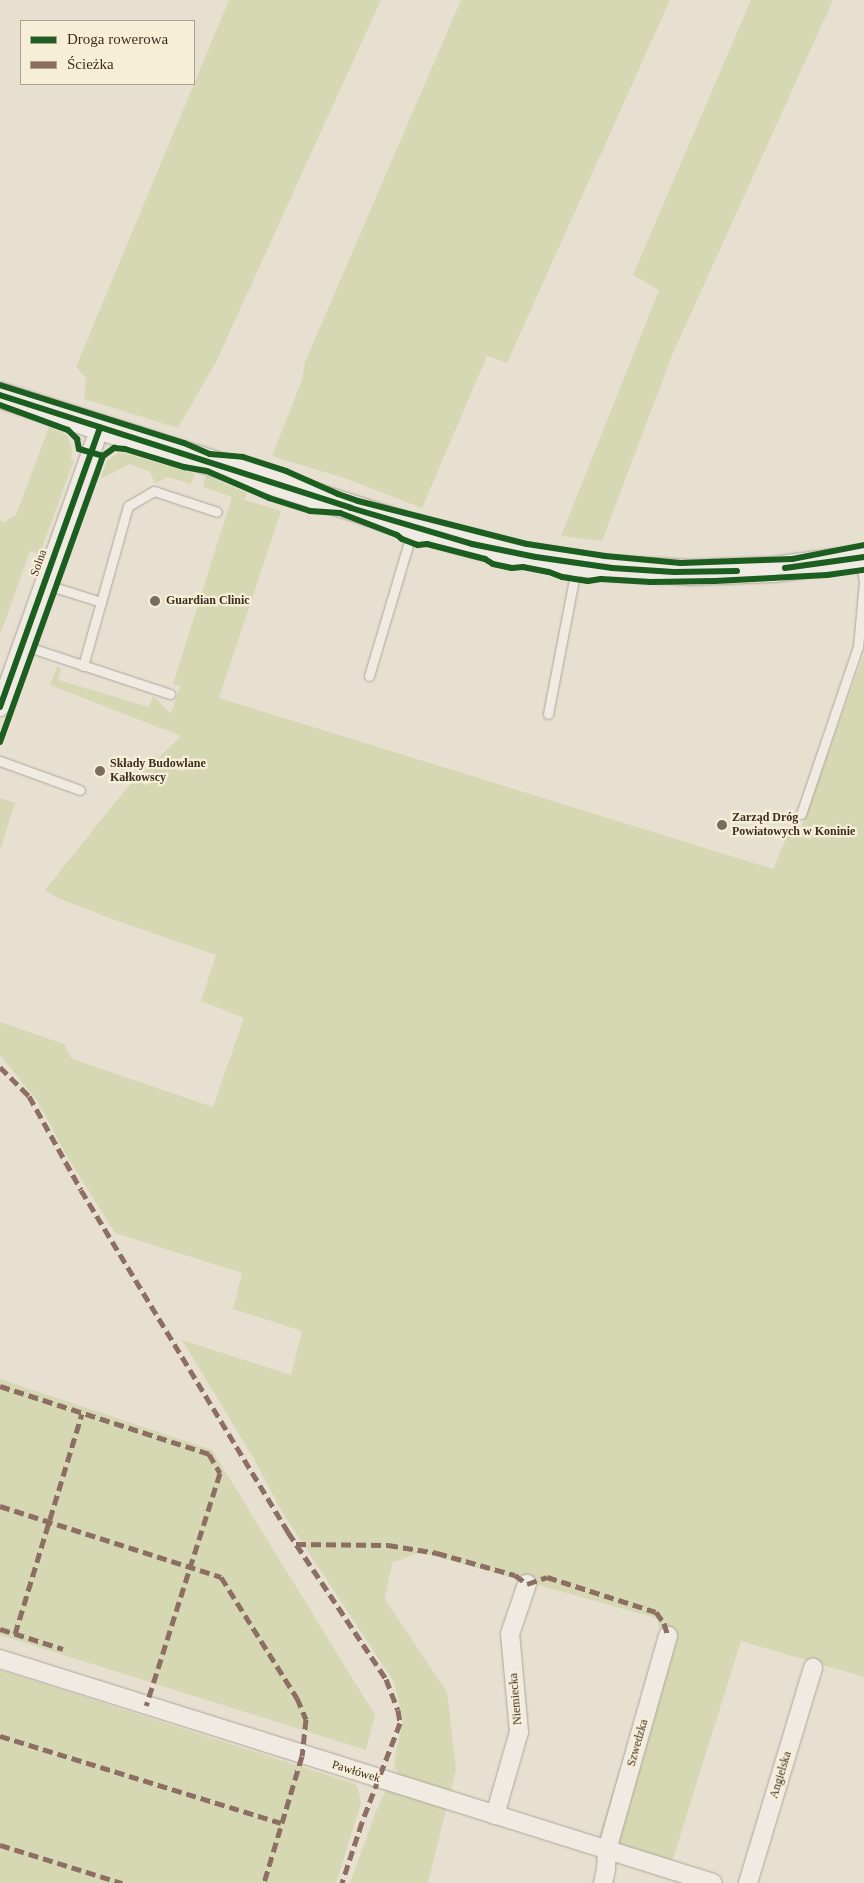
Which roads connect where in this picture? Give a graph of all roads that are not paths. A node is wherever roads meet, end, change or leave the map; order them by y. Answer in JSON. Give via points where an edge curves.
{"nodes":[{"id":1,"x":0,"y":395,"type":"edge"},
{"id":2,"x":100,"y":428,"type":"junction"},
{"id":3,"x":217,"y":512,"type":"dead end"},
{"id":4,"x":413,"y":527,"type":"junction"},
{"id":5,"x":862,"y":557,"type":"edge"},
{"id":6,"x":577,"y":564,"type":"junction"},
{"id":7,"x":44,"y":584,"type":"junction"},
{"id":8,"x":101,"y":602,"type":"junction"},
{"id":9,"x":22,"y":645,"type":"junction"},
{"id":10,"x":83,"y":666,"type":"junction"},
{"id":11,"x":369,"y":676,"type":"dead end"},
{"id":12,"x":170,"y":694,"type":"dead end"},
{"id":13,"x":0,"y":707,"type":"edge"},
{"id":14,"x":548,"y":714,"type":"dead end"},
{"id":15,"x":0,"y":760,"type":"edge"},
{"id":16,"x":80,"y":790,"type":"dead end"},
{"id":17,"x":801,"y":814,"type":"dead end"},
{"id":18,"x":527,"y":1584,"type":"dead end"},
{"id":19,"x":668,"y":1636,"type":"dead end"},
{"id":20,"x":0,"y":1659,"type":"edge"},
{"id":21,"x":813,"y":1668,"type":"dead end"},
{"id":22,"x":495,"y":1815,"type":"junction"},
{"id":23,"x":607,"y":1850,"type":"junction"},
{"id":24,"x":603,"y":1883,"type":"edge"},
{"id":25,"x":713,"y":1883,"type":"edge"},
{"id":26,"x":748,"y":1883,"type":"edge"}],
"edges":[{"from":1,"to":2,"type":"street"},
{"from":2,"to":4,"type":"street"},
{"from":2,"to":7,"type":"street","name":"Solna"},
{"from":3,"to":8,"type":"lane","via":[[152,488],[128,506]]},
{"from":4,"to":6,"type":"street","via":[[505,552]]},
{"from":4,"to":11,"type":"lane"},
{"from":5,"to":6,"type":"street","via":[[723,572],[636,570]]},
{"from":5,"to":17,"type":"lane","via":[[864,581],[858,647]]},
{"from":6,"to":14,"type":"lane"},
{"from":7,"to":8,"type":"lane"},
{"from":7,"to":9,"type":"street","name":"Solna"},
{"from":8,"to":10,"type":"lane"},
{"from":9,"to":10,"type":"lane"},
{"from":9,"to":13,"type":"street","name":"Solna"},
{"from":10,"to":12,"type":"lane"},
{"from":15,"to":16,"type":"lane"},
{"from":18,"to":22,"type":"street","name":"Niemiecka","via":[[510,1634],[519,1732]]},
{"from":19,"to":23,"type":"street","name":"Szwedzka"},
{"from":20,"to":22,"type":"street","name":"Pawłówek"},
{"from":21,"to":26,"type":"street","name":"Angielska"},
{"from":22,"to":23,"type":"street","name":"Pawłówek"},
{"from":23,"to":24,"type":"street","name":"Szwedzka"},
{"from":23,"to":25,"type":"street","name":"Pawłówek"}]}
